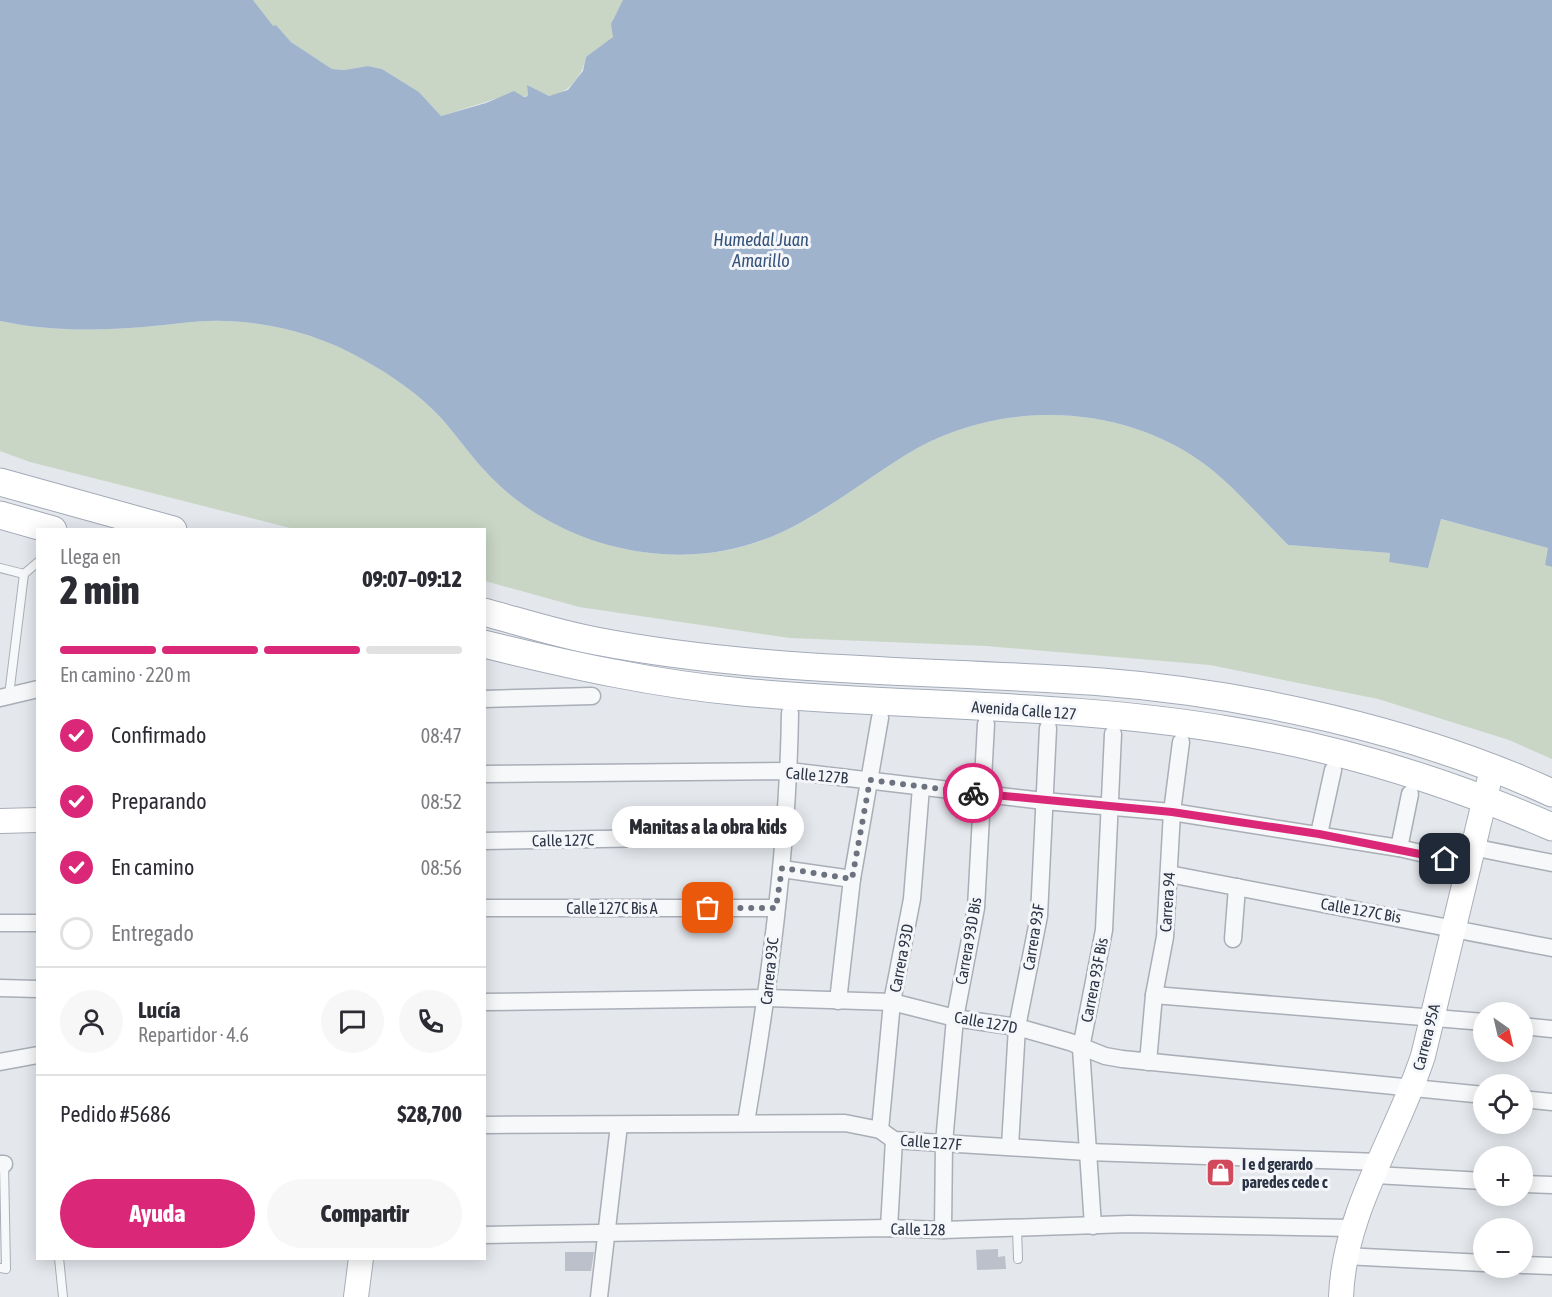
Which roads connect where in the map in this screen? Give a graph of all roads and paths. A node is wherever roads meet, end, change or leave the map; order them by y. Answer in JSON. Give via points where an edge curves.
{"nodes":[{"id":1,"x":0,"y":482,"type":"edge"},
{"id":2,"x":0,"y":515,"type":"edge"},
{"id":3,"x":46,"y":528,"type":"edge"},
{"id":4,"x":166,"y":528,"type":"edge"},
{"id":5,"x":36,"y":564,"type":"edge"},
{"id":6,"x":0,"y":568,"type":"edge"},
{"id":7,"x":24,"y":574,"type":"junction"},
{"id":8,"x":486,"y":613,"type":"edge"},
{"id":9,"x":486,"y":644,"type":"edge"},
{"id":10,"x":36,"y":689,"type":"edge"},
{"id":11,"x":3,"y":695,"type":"edge"},
{"id":12,"x":592,"y":696,"type":"dead end"},
{"id":13,"x":486,"y":699,"type":"edge"},
{"id":14,"x":790,"y":712,"type":"dead end"},
{"id":15,"x":880,"y":718,"type":"dead end"},
{"id":16,"x":986,"y":724,"type":"dead end"},
{"id":17,"x":1048,"y":728,"type":"dead end"},
{"id":18,"x":1113,"y":734,"type":"dead end"},
{"id":19,"x":1181,"y":742,"type":"dead end"},
{"id":20,"x":1492,"y":769,"type":"junction"},
{"id":21,"x":1333,"y":770,"type":"dead end"},
{"id":22,"x":789,"y":771,"type":"junction"},
{"id":23,"x":486,"y":774,"type":"edge"},
{"id":24,"x":870,"y":780,"type":"junction"},
{"id":25,"x":921,"y":787,"type":"junction"},
{"id":26,"x":1552,"y":793,"type":"edge"},
{"id":27,"x":982,"y":794,"type":"junction"},
{"id":28,"x":1410,"y":794,"type":"dead end"},
{"id":29,"x":1483,"y":800,"type":"junction"},
{"id":30,"x":1044,"y":801,"type":"junction"},
{"id":31,"x":1111,"y":807,"type":"junction"},
{"id":32,"x":1172,"y":812,"type":"junction"},
{"id":33,"x":36,"y":820,"type":"edge"},
{"id":34,"x":0,"y":822,"type":"edge"},
{"id":35,"x":1552,"y":827,"type":"edge"},
{"id":36,"x":1319,"y":834,"type":"junction"},
{"id":37,"x":786,"y":836,"type":"junction"},
{"id":38,"x":486,"y":841,"type":"edge"},
{"id":39,"x":1399,"y":848,"type":"junction"},
{"id":40,"x":1470,"y":856,"type":"junction"},
{"id":41,"x":1552,"y":863,"type":"edge"},
{"id":42,"x":782,"y":868,"type":"junction"},
{"id":43,"x":1169,"y":874,"type":"junction"},
{"id":44,"x":852,"y":879,"type":"junction"},
{"id":45,"x":1237,"y":887,"type":"junction"},
{"id":46,"x":486,"y":908,"type":"edge"},
{"id":47,"x":776,"y":908,"type":"junction"},
{"id":48,"x":0,"y":923,"type":"edge"},
{"id":49,"x":36,"y":923,"type":"edge"},
{"id":50,"x":1453,"y":927,"type":"junction"},
{"id":51,"x":1233,"y":939,"type":"dead end"},
{"id":52,"x":1552,"y":948,"type":"edge"},
{"id":53,"x":0,"y":988,"type":"edge"},
{"id":54,"x":36,"y":989,"type":"edge"},
{"id":55,"x":1154,"y":995,"type":"junction"},
{"id":56,"x":766,"y":998,"type":"junction"},
{"id":57,"x":838,"y":1001,"type":"junction"},
{"id":58,"x":486,"y":1002,"type":"edge"},
{"id":59,"x":892,"y":1002,"type":"junction"},
{"id":60,"x":1432,"y":1017,"type":"junction"},
{"id":61,"x":955,"y":1018,"type":"junction"},
{"id":62,"x":1473,"y":1021,"type":"edge"},
{"id":63,"x":1017,"y":1027,"type":"junction"},
{"id":64,"x":1533,"y":1027,"type":"edge"},
{"id":65,"x":1552,"y":1029,"type":"edge"},
{"id":66,"x":1081,"y":1048,"type":"junction"},
{"id":67,"x":36,"y":1055,"type":"edge"},
{"id":68,"x":0,"y":1062,"type":"edge"},
{"id":69,"x":1148,"y":1062,"type":"junction"},
{"id":70,"x":1413,"y":1087,"type":"junction"},
{"id":71,"x":1473,"y":1094,"type":"edge"},
{"id":72,"x":1533,"y":1100,"type":"edge"},
{"id":73,"x":1552,"y":1102,"type":"edge"},
{"id":74,"x":746,"y":1122,"type":"junction"},
{"id":75,"x":486,"y":1125,"type":"edge"},
{"id":76,"x":618,"y":1125,"type":"junction"},
{"id":77,"x":887,"y":1135,"type":"junction"},
{"id":78,"x":944,"y":1143,"type":"junction"},
{"id":79,"x":1010,"y":1146,"type":"junction"},
{"id":80,"x":1087,"y":1152,"type":"junction"},
{"id":81,"x":2,"y":1164,"type":"edge"},
{"id":82,"x":1377,"y":1169,"type":"junction"},
{"id":83,"x":1473,"y":1180,"type":"edge"},
{"id":84,"x":1533,"y":1184,"type":"edge"},
{"id":85,"x":1552,"y":1185,"type":"edge"},
{"id":86,"x":1093,"y":1226,"type":"junction"},
{"id":87,"x":889,"y":1228,"type":"junction"},
{"id":88,"x":1017,"y":1228,"type":"junction"},
{"id":89,"x":1352,"y":1228,"type":"junction"},
{"id":90,"x":943,"y":1230,"type":"junction"},
{"id":91,"x":486,"y":1235,"type":"edge"},
{"id":92,"x":608,"y":1235,"type":"junction"},
{"id":93,"x":1344,"y":1256,"type":"junction"},
{"id":94,"x":1018,"y":1259,"type":"dead end"},
{"id":95,"x":59,"y":1260,"type":"edge"},
{"id":96,"x":361,"y":1260,"type":"edge"},
{"id":97,"x":1473,"y":1262,"type":"edge"},
{"id":98,"x":1533,"y":1265,"type":"edge"},
{"id":99,"x":1552,"y":1266,"type":"edge"},
{"id":100,"x":3,"y":1268,"type":"edge"},
{"id":101,"x":63,"y":1297,"type":"edge"},
{"id":102,"x":356,"y":1297,"type":"edge"},
{"id":103,"x":599,"y":1297,"type":"edge"},
{"id":104,"x":1341,"y":1297,"type":"edge"}],
"edges":[{"from":1,"to":4,"type":"main road"},
{"from":2,"to":3,"type":"main road"},
{"from":5,"to":7,"type":"lane"},
{"from":6,"to":7,"type":"lane"},
{"from":7,"to":11,"type":"lane"},
{"from":8,"to":20,"type":"main road","name":"Avenida Calle 127","via":[[593,641],[700,656],[1105,682],[1184,691],[1334,720]]},
{"from":9,"to":29,"type":"main road","name":"Avenida Calle 127","via":[[581,668],[702,688],[1142,718],[1227,730],[1336,753]]},
{"from":10,"to":11,"type":"street"},
{"from":12,"to":13,"type":"street"},
{"from":14,"to":22,"type":"street","name":"Carrera 93C"},
{"from":15,"to":24,"type":"street"},
{"from":16,"to":27,"type":"street","name":"Carrera 93D Bis"},
{"from":17,"to":30,"type":"street","name":"Carrera 93F"},
{"from":18,"to":31,"type":"street","name":"Carrera 93F Bis"},
{"from":19,"to":32,"type":"street","name":"Carrera 94"},
{"from":20,"to":26,"type":"main road","name":"Avenida Calle 127"},
{"from":20,"to":29,"type":"street","name":"Carrera 95A"},
{"from":21,"to":36,"type":"street"},
{"from":22,"to":23,"type":"street","name":"Calle 127B"},
{"from":22,"to":24,"type":"street","name":"Calle 127B"},
{"from":22,"to":37,"type":"street","name":"Carrera 93C"},
{"from":24,"to":25,"type":"street","name":"Calle 127B"},
{"from":24,"to":44,"type":"street"},
{"from":25,"to":27,"type":"street","name":"Calle 127B"},
{"from":25,"to":59,"type":"street","name":"Carrera 93D","via":[[912,899]]},
{"from":27,"to":30,"type":"street","name":"Calle 127B"},
{"from":27,"to":61,"type":"street","name":"Carrera 93D Bis","via":[[976,908]]},
{"from":28,"to":39,"type":"street"},
{"from":29,"to":35,"type":"main road","name":"Avenida Calle 127"},
{"from":29,"to":40,"type":"street","name":"Carrera 95A"},
{"from":30,"to":31,"type":"street","name":"Calle 127B"},
{"from":30,"to":63,"type":"street","name":"Carrera 93F","via":[[1039,916]]},
{"from":31,"to":32,"type":"street","name":"Calle 127B"},
{"from":31,"to":66,"type":"street","name":"Carrera 93F Bis","via":[[1104,930]]},
{"from":32,"to":36,"type":"street","name":"Calle 127B"},
{"from":32,"to":43,"type":"street","name":"Carrera 94"},
{"from":33,"to":34,"type":"street"},
{"from":36,"to":39,"type":"street","name":"Calle 127B"},
{"from":37,"to":38,"type":"street","name":"Calle 127C"},
{"from":37,"to":42,"type":"street","name":"Carrera 93C"},
{"from":39,"to":40,"type":"street","name":"Calle 127B"},
{"from":40,"to":41,"type":"street","name":"Calle 127B"},
{"from":40,"to":50,"type":"street","name":"Carrera 95A"},
{"from":42,"to":44,"type":"street"},
{"from":42,"to":47,"type":"street","name":"Carrera 93C"},
{"from":43,"to":45,"type":"street","name":"Calle 127C Bis"},
{"from":43,"to":55,"type":"street","name":"Carrera 94","via":[[1165,937]]},
{"from":44,"to":57,"type":"street"},
{"from":45,"to":50,"type":"street","name":"Calle 127C Bis"},
{"from":45,"to":51,"type":"street"},
{"from":46,"to":47,"type":"street","name":"Calle 127C Bis A"},
{"from":47,"to":56,"type":"street","name":"Carrera 93C"},
{"from":48,"to":49,"type":"street"},
{"from":50,"to":52,"type":"street","name":"Calle 127C Bis"},
{"from":50,"to":60,"type":"street","name":"Carrera 95A"},
{"from":53,"to":54,"type":"street"},
{"from":55,"to":60,"type":"street"},
{"from":55,"to":69,"type":"street","name":"Carrera 94"},
{"from":56,"to":57,"type":"street","name":"Calle 127D"},
{"from":56,"to":58,"type":"street","name":"Calle 127D"},
{"from":56,"to":74,"type":"street","name":"Carrera 93C"},
{"from":57,"to":59,"type":"street","name":"Calle 127D"},
{"from":59,"to":61,"type":"street","name":"Calle 127D"},
{"from":59,"to":77,"type":"street","name":"Carrera 93D"},
{"from":60,"to":62,"type":"street"},
{"from":60,"to":70,"type":"street","name":"Carrera 95A"},
{"from":61,"to":63,"type":"street","name":"Calle 127D"},
{"from":61,"to":78,"type":"street","name":"Carrera 93D Bis"},
{"from":63,"to":66,"type":"street","name":"Calle 127D"},
{"from":63,"to":79,"type":"street","name":"Carrera 93F"},
{"from":64,"to":65,"type":"street"},
{"from":66,"to":69,"type":"street","name":"Calle 127D"},
{"from":66,"to":80,"type":"street","name":"Carrera 93F Bis"},
{"from":67,"to":68,"type":"street"},
{"from":69,"to":70,"type":"street","name":"Calle 127D"},
{"from":70,"to":71,"type":"street","name":"Calle 127D"},
{"from":70,"to":82,"type":"street","name":"Carrera 95A"},
{"from":72,"to":73,"type":"street"},
{"from":74,"to":76,"type":"street","name":"Calle 127F"},
{"from":74,"to":77,"type":"street","name":"Calle 127F","via":[[845,1123]]},
{"from":75,"to":76,"type":"street","name":"Calle 127F"},
{"from":76,"to":92,"type":"street"},
{"from":77,"to":78,"type":"street","name":"Calle 127F"},
{"from":77,"to":87,"type":"street","name":"Carrera 93D"},
{"from":78,"to":79,"type":"street","name":"Calle 127F"},
{"from":78,"to":90,"type":"street","name":"Carrera 93D Bis"},
{"from":79,"to":80,"type":"street","name":"Calle 127F"},
{"from":80,"to":82,"type":"street","name":"Calle 127F"},
{"from":80,"to":86,"type":"street","name":"Carrera 93F Bis"},
{"from":81,"to":100,"type":"lane"},
{"from":82,"to":83,"type":"street","name":"Calle 127F"},
{"from":82,"to":89,"type":"street","name":"Carrera 95A"},
{"from":84,"to":85,"type":"street"},
{"from":86,"to":88,"type":"street","name":"Calle 128"},
{"from":86,"to":89,"type":"street","name":"Calle 128"},
{"from":87,"to":90,"type":"street","name":"Calle 128"},
{"from":87,"to":92,"type":"street","name":"Calle 128"},
{"from":88,"to":90,"type":"street","name":"Calle 128"},
{"from":88,"to":94,"type":"lane"},
{"from":89,"to":93,"type":"street","name":"Carrera 95A"},
{"from":91,"to":92,"type":"street","name":"Calle 128"},
{"from":92,"to":103,"type":"street"},
{"from":93,"to":97,"type":"street"},
{"from":93,"to":104,"type":"street","name":"Carrera 95A"},
{"from":95,"to":101,"type":"lane"},
{"from":96,"to":102,"type":"street"},
{"from":98,"to":99,"type":"street"}]}
